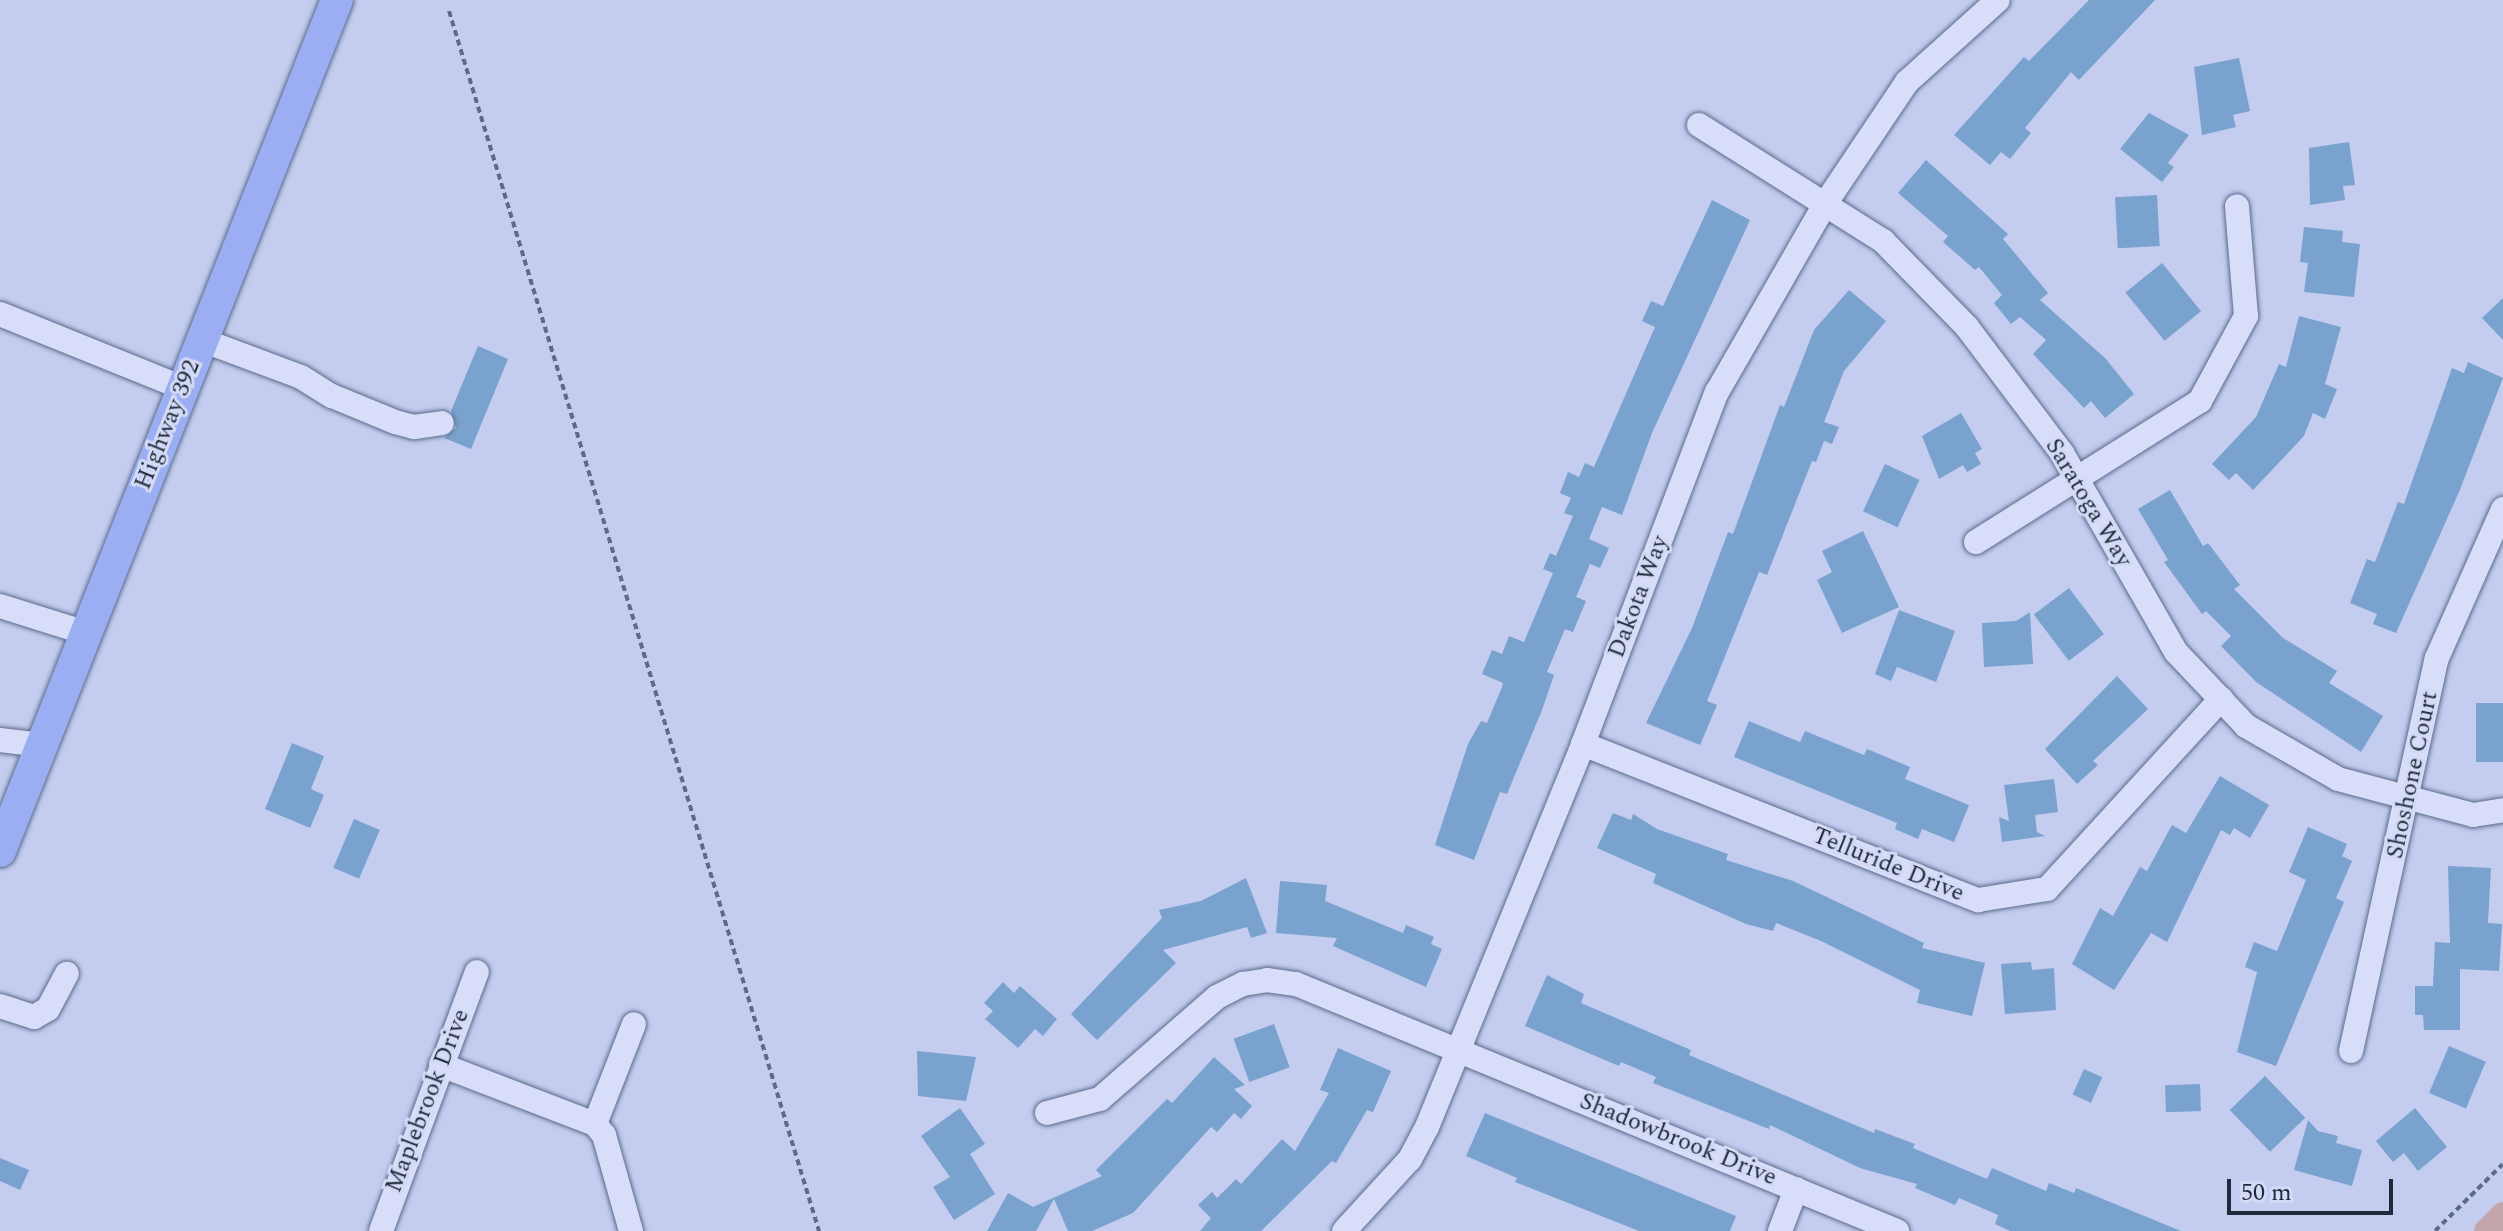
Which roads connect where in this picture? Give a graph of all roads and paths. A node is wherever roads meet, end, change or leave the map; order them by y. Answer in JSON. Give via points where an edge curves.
{"nodes":[{"id":1,"x":337,"y":0,"type":"edge"},
{"id":2,"x":1998,"y":0,"type":"edge"},
{"id":3,"x":449,"y":11,"type":"dead end"},
{"id":4,"x":1699,"y":125,"type":"dead end"},
{"id":5,"x":1825,"y":204,"type":"junction"},
{"id":6,"x":2237,"y":206,"type":"dead end"},
{"id":7,"x":0,"y":314,"type":"edge"},
{"id":8,"x":202,"y":340,"type":"junction"},
{"id":9,"x":183,"y":388,"type":"junction"},
{"id":10,"x":442,"y":423,"type":"dead end"},
{"id":11,"x":2078,"y":480,"type":"junction"},
{"id":12,"x":2503,"y":509,"type":"edge"},
{"id":13,"x":1976,"y":542,"type":"dead end"},
{"id":14,"x":0,"y":606,"type":"edge"},
{"id":15,"x":86,"y":633,"type":"junction"},
{"id":16,"x":2221,"y":699,"type":"junction"},
{"id":17,"x":0,"y":740,"type":"edge"},
{"id":18,"x":1583,"y":744,"type":"junction"},
{"id":19,"x":42,"y":745,"type":"junction"},
{"id":20,"x":2410,"y":798,"type":"junction"},
{"id":21,"x":2503,"y":810,"type":"edge"},
{"id":22,"x":0,"y":851,"type":"edge"},
{"id":23,"x":477,"y":972,"type":"dead end"},
{"id":24,"x":67,"y":974,"type":"dead end"},
{"id":25,"x":0,"y":1006,"type":"edge"},
{"id":26,"x":634,"y":1024,"type":"dead end"},
{"id":27,"x":1460,"y":1050,"type":"junction"},
{"id":28,"x":2351,"y":1051,"type":"dead end"},
{"id":29,"x":441,"y":1065,"type":"junction"},
{"id":30,"x":1047,"y":1113,"type":"dead end"},
{"id":31,"x":595,"y":1124,"type":"junction"},
{"id":32,"x":2503,"y":1164,"type":"edge"},
{"id":33,"x":1796,"y":1189,"type":"junction"},
{"id":34,"x":381,"y":1231,"type":"edge"},
{"id":35,"x":631,"y":1231,"type":"edge"},
{"id":36,"x":819,"y":1231,"type":"edge"},
{"id":37,"x":1344,"y":1231,"type":"edge"},
{"id":38,"x":1780,"y":1231,"type":"edge"},
{"id":39,"x":1897,"y":1231,"type":"edge"},
{"id":40,"x":2435,"y":1231,"type":"edge"}],
"edges":[{"from":1,"to":8,"type":"main road","name":"Highway 392"},
{"from":2,"to":5,"type":"street","name":"Dakota Way","via":[[1907,82]]},
{"from":3,"to":36,"type":"path"},
{"from":4,"to":5,"type":"street","name":"Saratoga Way"},
{"from":5,"to":11,"type":"street","name":"Saratoga Way","via":[[1883,241],[1967,327]]},
{"from":5,"to":18,"type":"street","name":"Dakota Way","via":[[1717,392]]},
{"from":6,"to":11,"type":"street","via":[[2246,316],[2200,401]]},
{"from":7,"to":9,"type":"street"},
{"from":8,"to":9,"type":"main road","name":"Highway 392"},
{"from":8,"to":10,"type":"street","via":[[301,377],[395,422],[414,427]]},
{"from":9,"to":15,"type":"main road","name":"Highway 392"},
{"from":11,"to":13,"type":"street"},
{"from":11,"to":16,"type":"street","name":"Saratoga Way","via":[[2176,652]]},
{"from":12,"to":20,"type":"street","name":"Shoshone Court","via":[[2437,658]]},
{"from":14,"to":15,"type":"street"},
{"from":15,"to":19,"type":"main road","name":"Highway 392"},
{"from":16,"to":18,"type":"street","name":"Telluride Drive","via":[[2047,889],[1978,900]]},
{"from":16,"to":20,"type":"street","name":"Saratoga Way","via":[[2246,726],[2338,779]]},
{"from":17,"to":19,"type":"street"},
{"from":18,"to":27,"type":"street","name":"Dakota Way"},
{"from":19,"to":22,"type":"main road","name":"Highway 392"},
{"from":20,"to":21,"type":"street","name":"Saratoga Way","via":[[2473,815]]},
{"from":20,"to":28,"type":"street","name":"Shoshone Court"},
{"from":23,"to":29,"type":"street","name":"Maplebrook Drive"},
{"from":24,"to":25,"type":"street","via":[[48,1009],[34,1017]]},
{"from":26,"to":31,"type":"street"},
{"from":27,"to":30,"type":"street","name":"Shadowbrook Drive","via":[[1296,984],[1267,980],[1217,997],[1100,1099]]},
{"from":27,"to":33,"type":"street","name":"Shadowbrook Drive"},
{"from":27,"to":37,"type":"street","name":"Dakota Way","via":[[1410,1159]]},
{"from":29,"to":31,"type":"street"},
{"from":29,"to":34,"type":"street","name":"Maplebrook Drive"},
{"from":31,"to":35,"type":"street","via":[[604,1135]]},
{"from":32,"to":40,"type":"path"},
{"from":33,"to":38,"type":"street"},
{"from":33,"to":39,"type":"street","name":"Shadowbrook Drive"}]}
